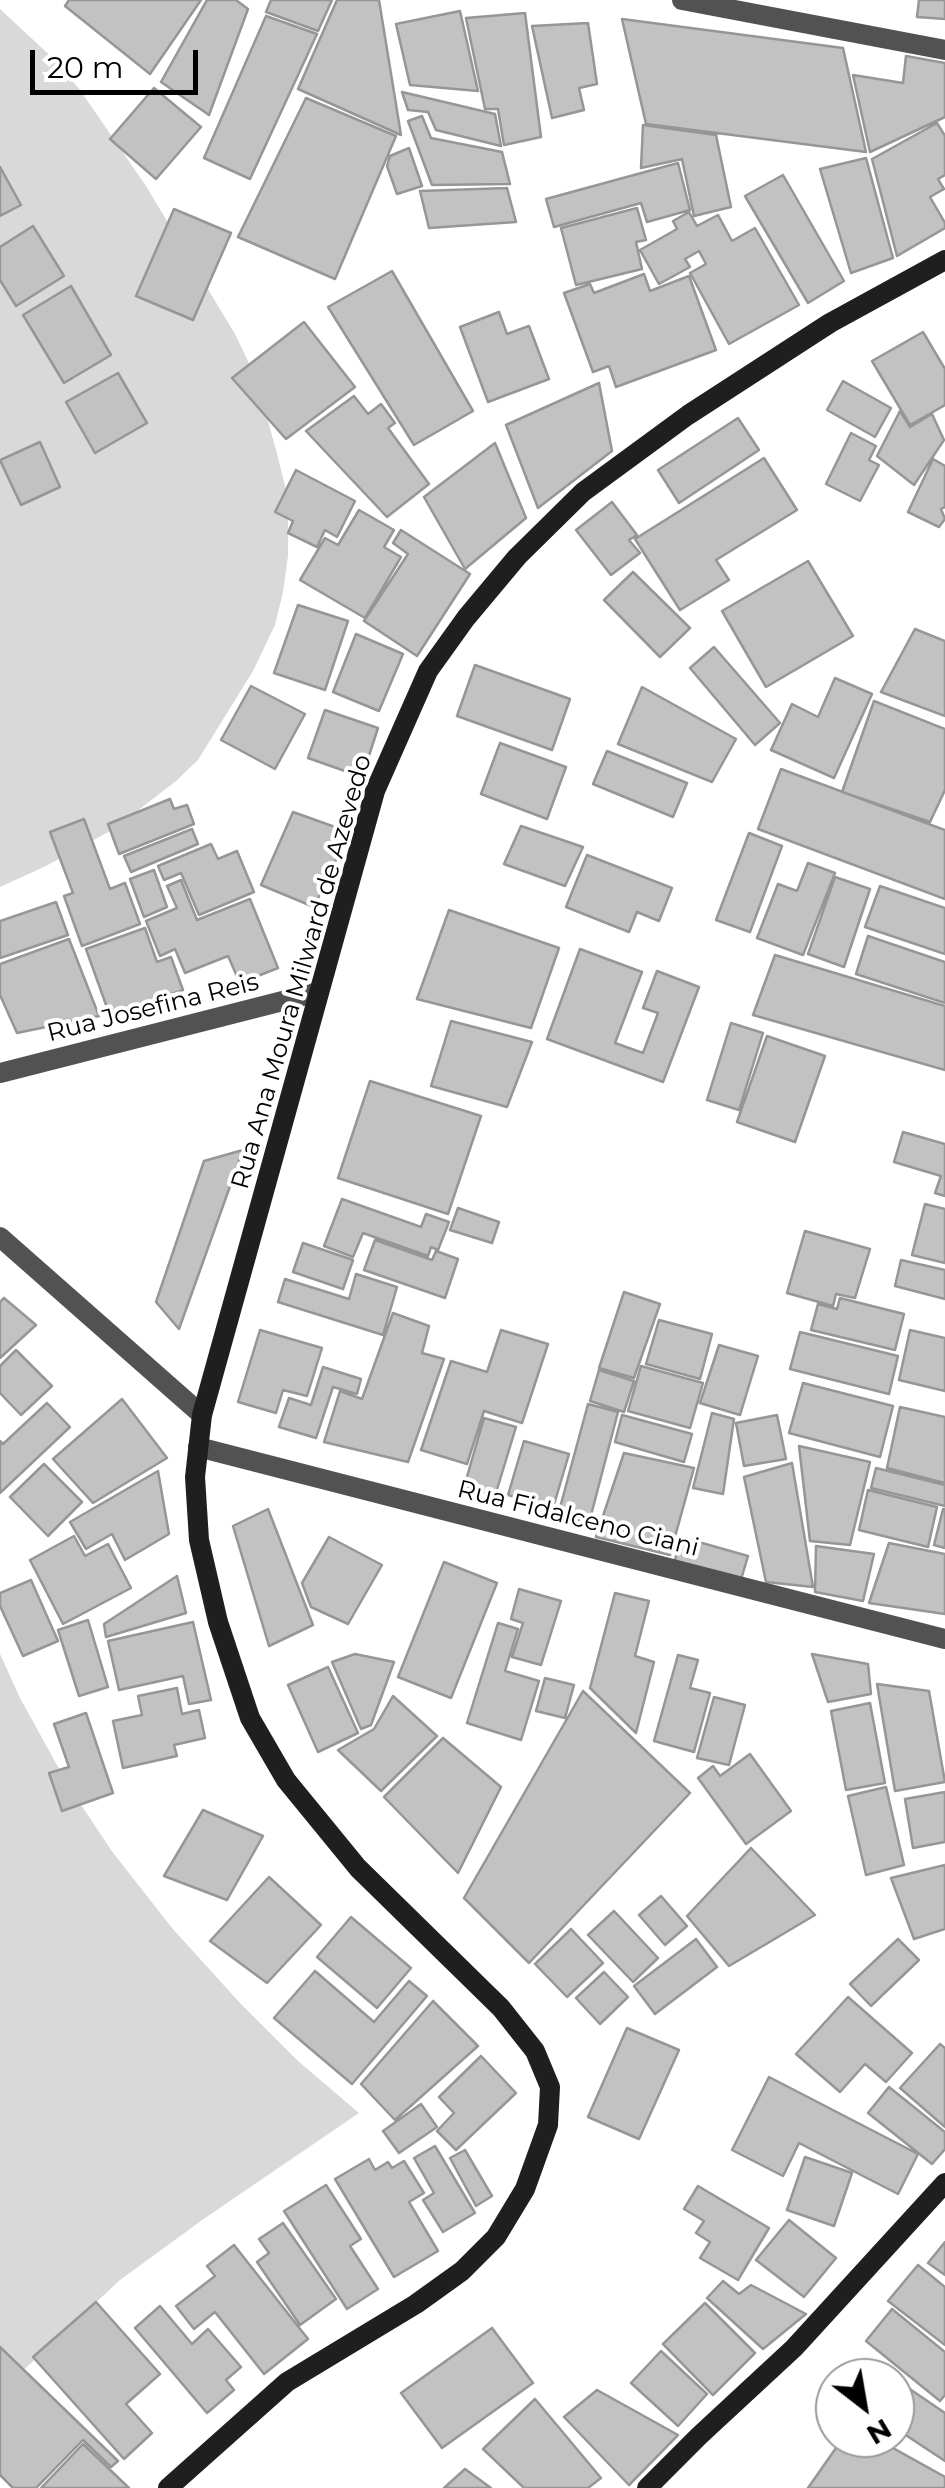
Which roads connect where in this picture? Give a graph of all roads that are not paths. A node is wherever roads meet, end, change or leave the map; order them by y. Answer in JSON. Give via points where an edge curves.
{"nodes":[{"id":1,"x":682,"y":0,"type":"edge"},
{"id":2,"x":945,"y":50,"type":"edge"},
{"id":3,"x":945,"y":260,"type":"edge"},
{"id":4,"x":318,"y":992,"type":"junction"},
{"id":5,"x":0,"y":1073,"type":"edge"},
{"id":6,"x":0,"y":1237,"type":"edge"},
{"id":7,"x":202,"y":1415,"type":"junction"},
{"id":8,"x":198,"y":1447,"type":"junction"},
{"id":9,"x":945,"y":1639,"type":"edge"},
{"id":10,"x":945,"y":2183,"type":"edge"},
{"id":11,"x":168,"y":2488,"type":"edge"},
{"id":12,"x":647,"y":2488,"type":"edge"}],
"edges":[{"from":1,"to":2,"type":"street"},
{"from":3,"to":4,"type":"street","name":"Rua Ana Moura Milward de Azevedo","via":[[830,323],[688,415],[583,492],[517,557],[428,671],[375,791]]},
{"from":4,"to":5,"type":"street","name":"Rua Josefina Reis"},
{"from":4,"to":7,"type":"street","name":"Rua Ana Moura Milward de Azevedo"},
{"from":6,"to":7,"type":"street"},
{"from":7,"to":8,"type":"street","name":"Rua Ana Moura Milward de Azevedo"},
{"from":8,"to":9,"type":"street","name":"Rua Fidalceno Ciani"},
{"from":8,"to":11,"type":"street","name":"Rua Ana Moura Milward de Azevedo","via":[[199,1540],[250,1718],[286,1780],[358,1868],[501,2008],[535,2051],[550,2087],[548,2125],[525,2188],[496,2237],[416,2304],[287,2382]]},
{"from":10,"to":12,"type":"street","via":[[794,2348]]}]}
